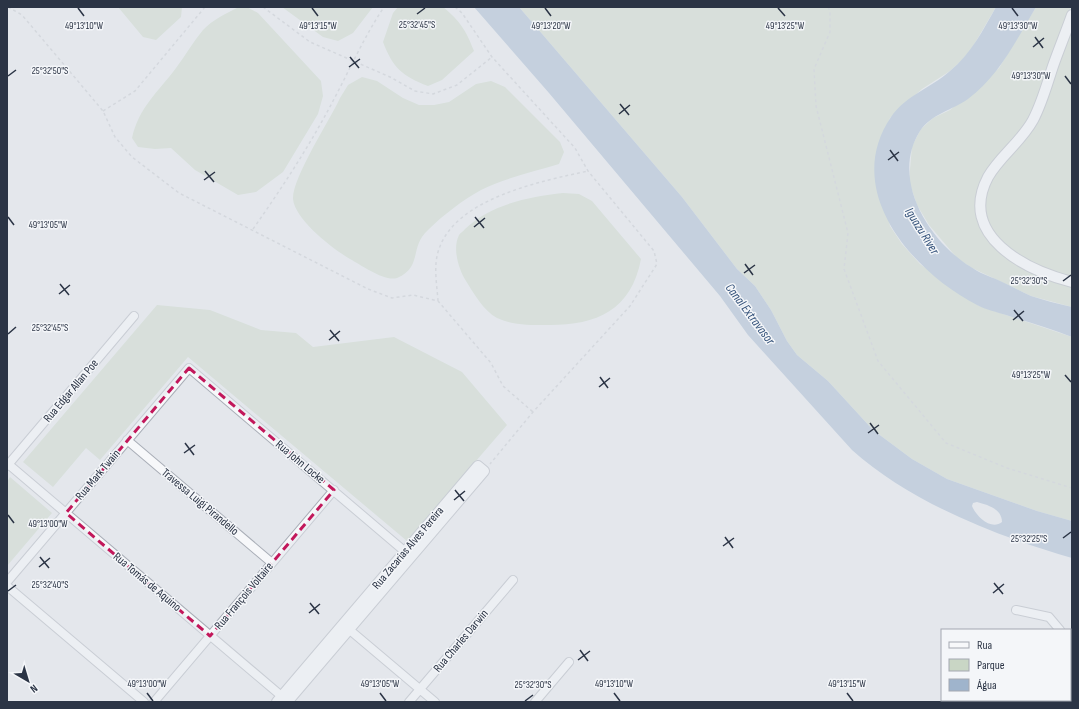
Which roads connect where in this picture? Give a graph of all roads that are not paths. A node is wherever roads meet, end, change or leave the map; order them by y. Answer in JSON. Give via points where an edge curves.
{"nodes":[{"id":1,"x":1072,"y":15,"type":"edge"},
{"id":2,"x":1072,"y":282,"type":"edge"},
{"id":3,"x":134,"y":316,"type":"dead end"},
{"id":4,"x":189,"y":368,"type":"joint"},
{"id":5,"x":128,"y":440,"type":"junction"},
{"id":6,"x":8,"y":464,"type":"edge"},
{"id":7,"x":484,"y":471,"type":"road end"},
{"id":8,"x":334,"y":490,"type":"junction"},
{"id":9,"x":66,"y":513,"type":"junction"},
{"id":10,"x":408,"y":554,"type":"junction"},
{"id":11,"x":272,"y":563,"type":"junction"},
{"id":12,"x":513,"y":580,"type":"dead end"},
{"id":13,"x":7,"y":582,"type":"edge"},
{"id":14,"x":7,"y":586,"type":"edge"},
{"id":15,"x":1016,"y":610,"type":"dead end"},
{"id":16,"x":346,"y":627,"type":"junction"},
{"id":17,"x":1059,"y":629,"type":"edge"},
{"id":18,"x":210,"y":636,"type":"junction"},
{"id":19,"x":569,"y":662,"type":"dead end"},
{"id":20,"x":420,"y":690,"type":"junction"},
{"id":21,"x":283,"y":700,"type":"edge"},
{"id":22,"x":144,"y":702,"type":"edge"},
{"id":23,"x":154,"y":702,"type":"edge"},
{"id":24,"x":409,"y":702,"type":"edge"},
{"id":25,"x":435,"y":702,"type":"edge"},
{"id":26,"x":535,"y":702,"type":"edge"}],
"edges":[{"from":1,"to":2,"type":"street","via":[[1039,109],[1026,131],[988,178],[981,208],[989,236],[998,245],[1030,266]]},
{"from":3,"to":6,"type":"street","name":"Rua Edgar Allan Poe"},
{"from":4,"to":5,"type":"street","name":"Rua Mark Twain"},
{"from":4,"to":8,"type":"street","name":"Rua John Locke"},
{"from":5,"to":9,"type":"street","name":"Rua Mark Twain"},
{"from":5,"to":11,"type":"street","name":"Travessa Luigi Pirandello"},
{"from":6,"to":9,"type":"street","name":"Rua Tomás de Aquino"},
{"from":7,"to":10,"type":"street","name":"Rua Zacarias Alves Pereira"},
{"from":8,"to":10,"type":"street","name":"Rua John Locke"},
{"from":8,"to":11,"type":"street","name":"Rua François Voltaire"},
{"from":9,"to":13,"type":"street","name":"Rua Mark Twain"},
{"from":9,"to":18,"type":"street","name":"Rua Tomás de Aquino"},
{"from":10,"to":16,"type":"street","name":"Rua Zacarias Alves Pereira"},
{"from":11,"to":18,"type":"street","name":"Rua François Voltaire"},
{"from":12,"to":20,"type":"street","name":"Rua Charles Darwin"},
{"from":14,"to":22,"type":"street"},
{"from":15,"to":17,"type":"street","via":[[1049,617]]},
{"from":16,"to":20,"type":"street"},
{"from":16,"to":21,"type":"street","name":"Rua Zacarias Alves Pereira"},
{"from":18,"to":21,"type":"street","name":"Rua Tomás de Aquino"},
{"from":18,"to":23,"type":"street","name":"Rua François Voltaire"},
{"from":19,"to":26,"type":"street"},
{"from":20,"to":24,"type":"street","name":"Rua Charles Darwin"},
{"from":20,"to":25,"type":"street"}]}
